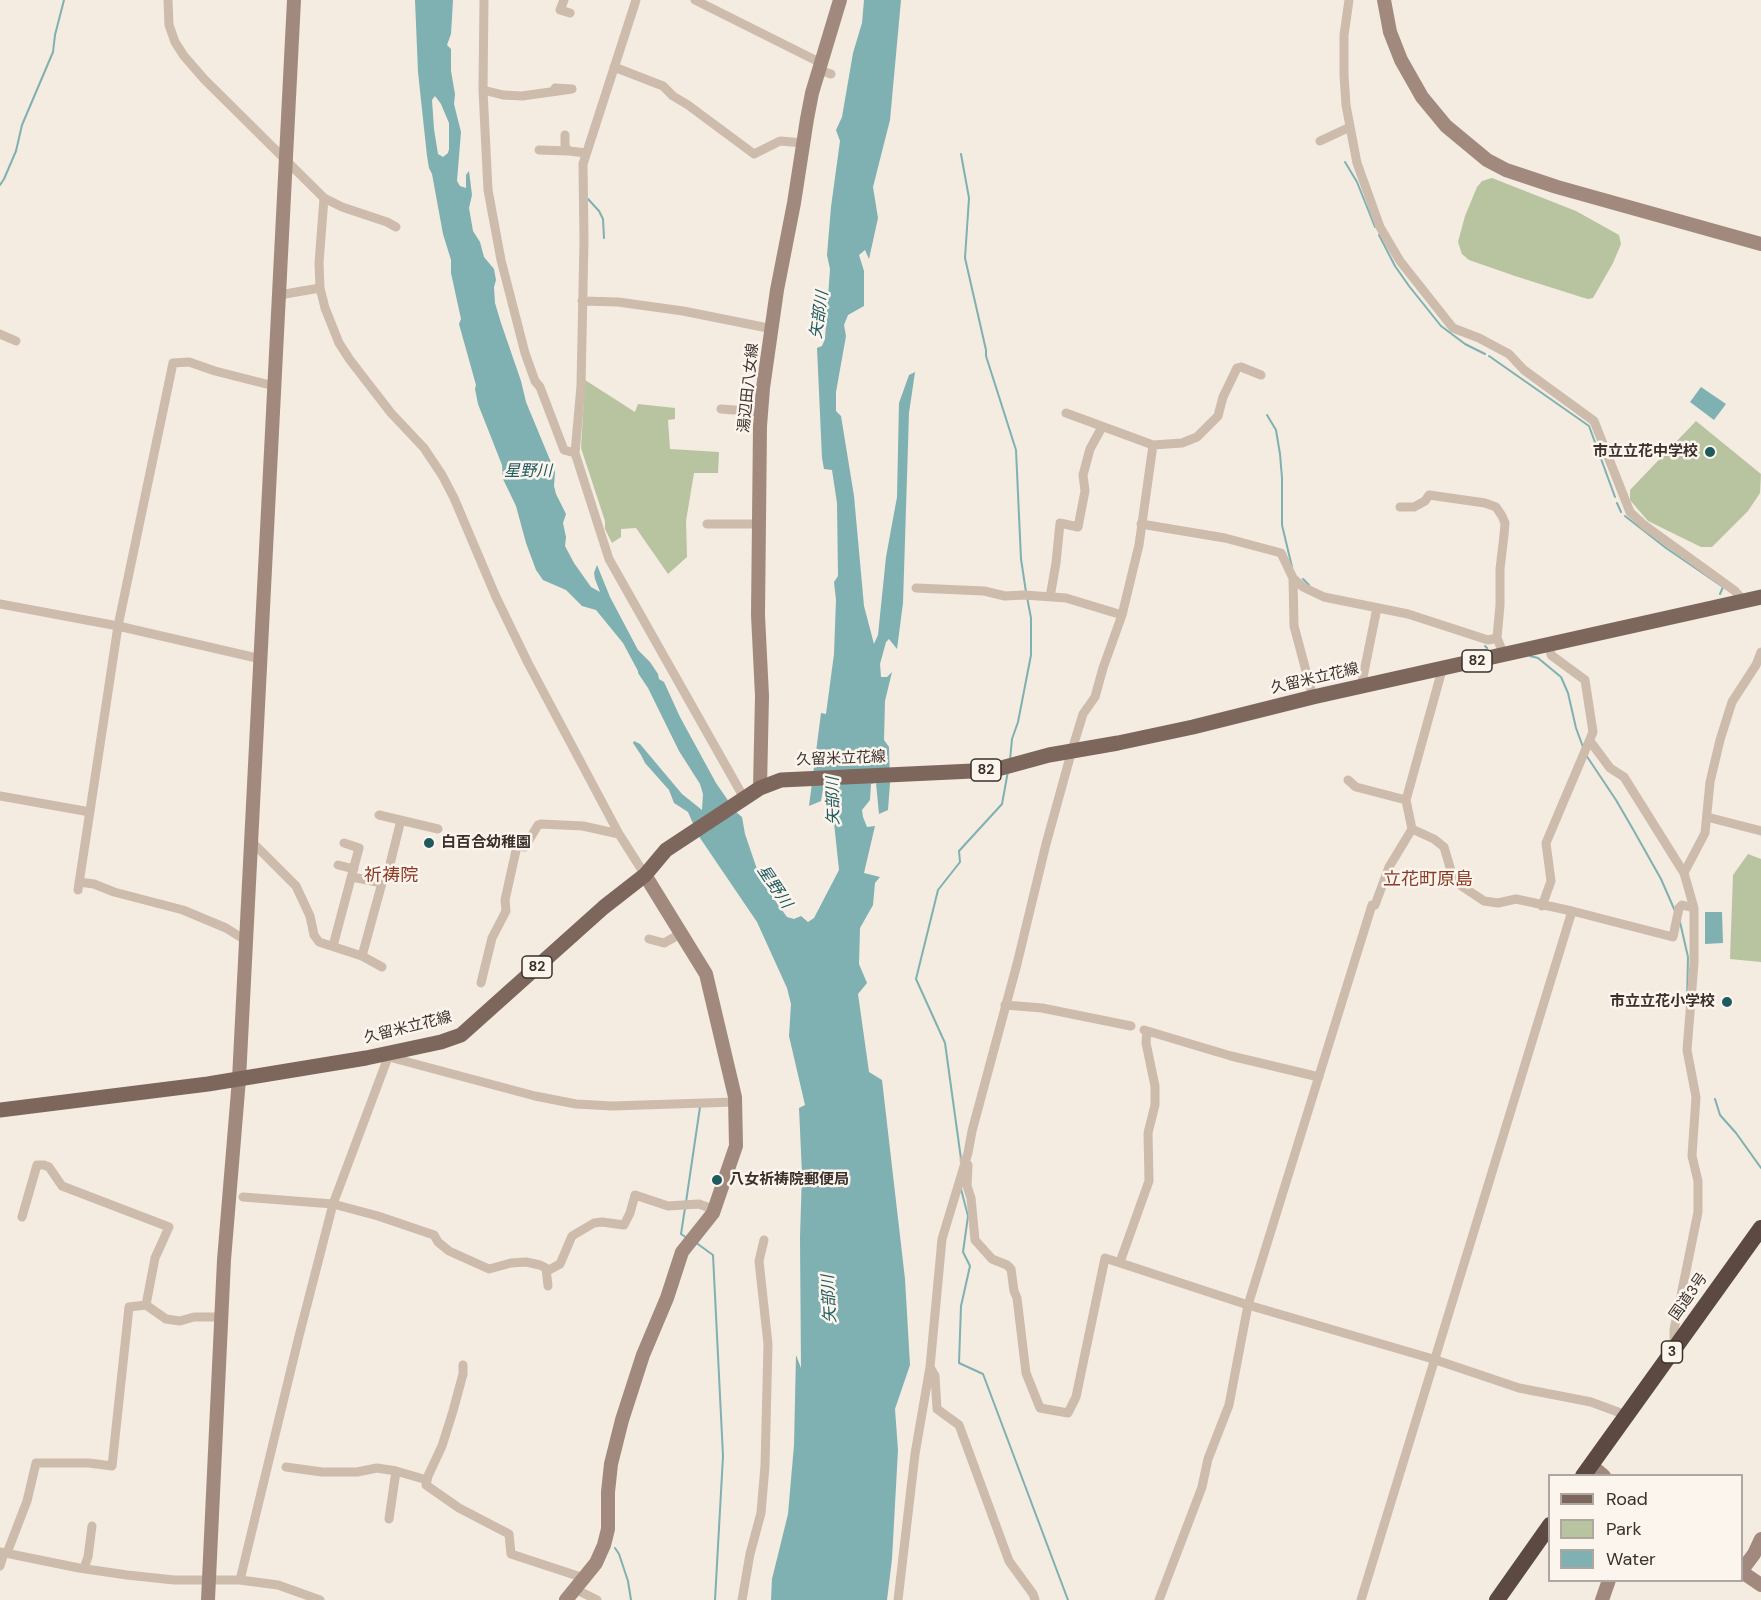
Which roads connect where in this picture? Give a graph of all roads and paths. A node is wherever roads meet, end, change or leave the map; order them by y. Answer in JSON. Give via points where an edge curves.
{"nodes":[{"id":1,"x":168,"y":0,"type":"edge"},
{"id":2,"x":294,"y":0,"type":"edge"},
{"id":3,"x":483,"y":0,"type":"edge"},
{"id":4,"x":564,"y":0,"type":"edge"},
{"id":5,"x":636,"y":0,"type":"edge"},
{"id":6,"x":695,"y":0,"type":"edge"},
{"id":7,"x":840,"y":0,"type":"edge"},
{"id":8,"x":1349,"y":0,"type":"edge"},
{"id":9,"x":1384,"y":0,"type":"edge"},
{"id":10,"x":570,"y":13,"type":"dead end"},
{"id":11,"x":615,"y":67,"type":"junction"},
{"id":12,"x":823,"y":69,"type":"junction"},
{"id":13,"x":555,"y":87,"type":"dead end"},
{"id":14,"x":483,"y":90,"type":"junction"},
{"id":15,"x":1350,"y":127,"type":"junction"},
{"id":16,"x":565,"y":135,"type":"dead end"},
{"id":17,"x":1320,"y":141,"type":"dead end"},
{"id":18,"x":803,"y":143,"type":"junction"},
{"id":19,"x":539,"y":150,"type":"dead end"},
{"id":20,"x":569,"y":151,"type":"junction"},
{"id":21,"x":586,"y":153,"type":"junction"},
{"id":22,"x":286,"y":159,"type":"junction"},
{"id":23,"x":324,"y":198,"type":"junction"},
{"id":24,"x":396,"y":227,"type":"dead end"},
{"id":25,"x":1761,"y":244,"type":"edge"},
{"id":26,"x":320,"y":288,"type":"junction"},
{"id":27,"x":279,"y":295,"type":"junction"},
{"id":28,"x":582,"y":301,"type":"junction"},
{"id":29,"x":773,"y":328,"type":"junction"},
{"id":30,"x":0,"y":334,"type":"edge"},
{"id":31,"x":16,"y":341,"type":"dead end"},
{"id":32,"x":1261,"y":375,"type":"dead end"},
{"id":33,"x":274,"y":386,"type":"junction"},
{"id":34,"x":721,"y":410,"type":"dead end"},
{"id":35,"x":761,"y":412,"type":"junction"},
{"id":36,"x":1066,"y":413,"type":"dead end"},
{"id":37,"x":1102,"y":427,"type":"junction"},
{"id":38,"x":1153,"y":445,"type":"junction"},
{"id":39,"x":575,"y":453,"type":"junction"},
{"id":40,"x":1400,"y":507,"type":"dead end"},
{"id":41,"x":707,"y":524,"type":"dead end"},
{"id":42,"x":759,"y":524,"type":"junction"},
{"id":43,"x":1141,"y":524,"type":"junction"},
{"id":44,"x":1293,"y":578,"type":"junction"},
{"id":45,"x":916,"y":588,"type":"dead end"},
{"id":46,"x":1050,"y":597,"type":"junction"},
{"id":47,"x":1761,"y":597,"type":"edge"},
{"id":48,"x":1744,"y":601,"type":"junction"},
{"id":49,"x":0,"y":604,"type":"edge"},
{"id":50,"x":1377,"y":609,"type":"junction"},
{"id":51,"x":1122,"y":615,"type":"junction"},
{"id":52,"x":118,"y":626,"type":"junction"},
{"id":53,"x":1497,"y":638,"type":"junction"},
{"id":54,"x":1549,"y":644,"type":"junction"},
{"id":55,"x":1761,"y":652,"type":"edge"},
{"id":56,"x":1504,"y":655,"type":"junction"},
{"id":57,"x":261,"y":659,"type":"junction"},
{"id":58,"x":1442,"y":669,"type":"junction"},
{"id":59,"x":1361,"y":687,"type":"junction"},
{"id":60,"x":1313,"y":697,"type":"junction"},
{"id":61,"x":1590,"y":741,"type":"junction"},
{"id":62,"x":1072,"y":750,"type":"junction"},
{"id":63,"x":1348,"y":780,"type":"dead end"},
{"id":64,"x":760,"y":788,"type":"junction"},
{"id":65,"x":0,"y":796,"type":"edge"},
{"id":66,"x":742,"y":800,"type":"junction"},
{"id":67,"x":1406,"y":800,"type":"junction"},
{"id":68,"x":90,"y":812,"type":"junction"},
{"id":69,"x":379,"y":815,"type":"dead end"},
{"id":70,"x":1707,"y":817,"type":"junction"},
{"id":71,"x":401,"y":820,"type":"junction"},
{"id":72,"x":438,"y":829,"type":"dead end"},
{"id":73,"x":1412,"y":829,"type":"junction"},
{"id":74,"x":1761,"y":831,"type":"edge"},
{"id":75,"x":619,"y":834,"type":"junction"},
{"id":76,"x":250,"y":841,"type":"junction"},
{"id":77,"x":344,"y":843,"type":"dead end"},
{"id":78,"x":338,"y":865,"type":"dead end"},
{"id":79,"x":353,"y":873,"type":"junction"},
{"id":80,"x":1684,"y":873,"type":"junction"},
{"id":81,"x":645,"y":875,"type":"junction"},
{"id":82,"x":382,"y":884,"type":"junction"},
{"id":83,"x":1542,"y":906,"type":"junction"},
{"id":84,"x":1694,"y":908,"type":"junction"},
{"id":85,"x":1572,"y":911,"type":"junction"},
{"id":86,"x":682,"y":933,"type":"junction"},
{"id":87,"x":649,"y":939,"type":"dead end"},
{"id":88,"x":245,"y":940,"type":"junction"},
{"id":89,"x":333,"y":946,"type":"junction"},
{"id":90,"x":362,"y":956,"type":"junction"},
{"id":91,"x":382,"y":967,"type":"dead end"},
{"id":92,"x":481,"y":983,"type":"dead end"},
{"id":93,"x":1005,"y":1005,"type":"junction"},
{"id":94,"x":1131,"y":1026,"type":"dead end"},
{"id":95,"x":389,"y":1054,"type":"junction"},
{"id":96,"x":1319,"y":1077,"type":"junction"},
{"id":97,"x":239,"y":1079,"type":"junction"},
{"id":98,"x":735,"y":1102,"type":"junction"},
{"id":99,"x":0,"y":1110,"type":"edge"},
{"id":100,"x":964,"y":1160,"type":"junction"},
{"id":101,"x":243,"y":1197,"type":"dead end"},
{"id":102,"x":333,"y":1204,"type":"junction"},
{"id":103,"x":715,"y":1210,"type":"junction"},
{"id":104,"x":22,"y":1217,"type":"dead end"},
{"id":105,"x":1761,"y":1228,"type":"edge"},
{"id":106,"x":764,"y":1240,"type":"dead end"},
{"id":107,"x":1115,"y":1261,"type":"junction"},
{"id":108,"x":547,"y":1271,"type":"junction"},
{"id":109,"x":548,"y":1286,"type":"dead end"},
{"id":110,"x":146,"y":1305,"type":"junction"},
{"id":111,"x":1248,"y":1305,"type":"junction"},
{"id":112,"x":221,"y":1317,"type":"junction"},
{"id":113,"x":1674,"y":1350,"type":"junction"},
{"id":114,"x":1433,"y":1359,"type":"junction"},
{"id":115,"x":464,"y":1365,"type":"dead end"},
{"id":116,"x":930,"y":1366,"type":"junction"},
{"id":117,"x":1626,"y":1415,"type":"junction"},
{"id":118,"x":286,"y":1467,"type":"dead end"},
{"id":119,"x":1587,"y":1470,"type":"edge"},
{"id":120,"x":396,"y":1471,"type":"junction"},
{"id":121,"x":427,"y":1480,"type":"junction"},
{"id":122,"x":389,"y":1519,"type":"dead end"},
{"id":123,"x":92,"y":1526,"type":"dead end"},
{"id":124,"x":1548,"y":1528,"type":"edge"},
{"id":125,"x":1761,"y":1539,"type":"edge"},
{"id":126,"x":4,"y":1553,"type":"edge"},
{"id":127,"x":0,"y":1566,"type":"edge"},
{"id":128,"x":84,"y":1568,"type":"junction"},
{"id":129,"x":1743,"y":1570,"type":"edge"},
{"id":130,"x":1743,"y":1572,"type":"edge"},
{"id":131,"x":209,"y":1580,"type":"junction"},
{"id":132,"x":240,"y":1580,"type":"junction"},
{"id":133,"x":1609,"y":1582,"type":"edge"},
{"id":134,"x":580,"y":1583,"type":"junction"},
{"id":135,"x":1761,"y":1585,"type":"edge"},
{"id":136,"x":208,"y":1600,"type":"edge"},
{"id":137,"x":320,"y":1600,"type":"edge"},
{"id":138,"x":566,"y":1600,"type":"edge"},
{"id":139,"x":597,"y":1600,"type":"edge"},
{"id":140,"x":742,"y":1600,"type":"edge"},
{"id":141,"x":898,"y":1600,"type":"edge"},
{"id":142,"x":1035,"y":1600,"type":"edge"},
{"id":143,"x":1159,"y":1600,"type":"edge"},
{"id":144,"x":1361,"y":1600,"type":"edge"},
{"id":145,"x":1497,"y":1600,"type":"edge"},
{"id":146,"x":1602,"y":1600,"type":"edge"}],
"edges":[{"from":1,"to":22,"type":"street","via":[[169,26],[184,56]]},
{"from":2,"to":22,"type":"street"},
{"from":3,"to":14,"type":"street"},
{"from":4,"to":10,"type":"street","via":[[560,10]]},
{"from":5,"to":11,"type":"street"},
{"from":6,"to":12,"type":"street"},
{"from":7,"to":12,"type":"street","name":"湯辺田八女線"},
{"from":8,"to":15,"type":"street","via":[[1344,57]]},
{"from":9,"to":25,"type":"street","via":[[1390,32],[1422,97],[1446,126],[1487,160],[1557,187]]},
{"from":11,"to":18,"type":"street","via":[[663,86],[754,154],[780,141]]},
{"from":11,"to":21,"type":"street"},
{"from":12,"to":18,"type":"street","name":"湯辺田八女線"},
{"from":13,"to":14,"type":"street","via":[[572,89],[522,96]]},
{"from":14,"to":39,"type":"street","via":[[488,190],[501,260],[535,381],[564,450]]},
{"from":15,"to":17,"type":"street"},
{"from":15,"to":48,"type":"street","via":[[1357,163],[1380,227],[1438,311],[1454,328],[1509,354],[1524,370],[1594,421],[1630,512]]},
{"from":16,"to":20,"type":"street"},
{"from":18,"to":29,"type":"street","name":"湯辺田八女線"},
{"from":19,"to":20,"type":"street"},
{"from":20,"to":21,"type":"street"},
{"from":21,"to":28,"type":"street"},
{"from":22,"to":23,"type":"street"},
{"from":22,"to":27,"type":"street"},
{"from":23,"to":24,"type":"street"},
{"from":23,"to":26,"type":"street"},
{"from":26,"to":27,"type":"street"},
{"from":26,"to":75,"type":"street","via":[[339,343],[350,360],[442,475],[528,663]]},
{"from":27,"to":33,"type":"street"},
{"from":28,"to":29,"type":"street","via":[[683,311]]},
{"from":28,"to":39,"type":"street"},
{"from":29,"to":35,"type":"street","name":"湯辺田八女線"},
{"from":30,"to":31,"type":"street"},
{"from":32,"to":38,"type":"street","via":[[1237,368],[1218,416],[1197,437]]},
{"from":33,"to":52,"type":"street","via":[[189,363],[173,363]]},
{"from":33,"to":57,"type":"street"},
{"from":34,"to":35,"type":"street"},
{"from":35,"to":42,"type":"street","name":"湯辺田八女線"},
{"from":36,"to":37,"type":"street"},
{"from":37,"to":38,"type":"street"},
{"from":37,"to":46,"type":"street","via":[[1090,449],[1083,476],[1078,527],[1060,523]]},
{"from":38,"to":43,"type":"street"},
{"from":39,"to":66,"type":"street","via":[[609,559]]},
{"from":40,"to":53,"type":"street","via":[[1414,507],[1429,495],[1485,503],[1496,507],[1503,516]]},
{"from":41,"to":42,"type":"street"},
{"from":42,"to":64,"type":"street","name":"湯辺田八女線"},
{"from":43,"to":44,"type":"street","via":[[1225,538],[1281,553]]},
{"from":43,"to":51,"type":"street"},
{"from":44,"to":50,"type":"street","via":[[1317,595]]},
{"from":44,"to":60,"type":"street","via":[[1294,626]]},
{"from":45,"to":46,"type":"street"},
{"from":46,"to":51,"type":"street"},
{"from":47,"to":48,"type":"main road","name":"久留米立花線","number":"82"},
{"from":48,"to":54,"type":"main road","name":"久留米立花線","number":"82"},
{"from":49,"to":52,"type":"street"},
{"from":50,"to":53,"type":"street","via":[[1408,614],[1488,640]]},
{"from":50,"to":59,"type":"street"},
{"from":51,"to":62,"type":"street","via":[[1095,697],[1083,714]]},
{"from":52,"to":57,"type":"street"},
{"from":52,"to":68,"type":"street"},
{"from":53,"to":56,"type":"street"},
{"from":54,"to":56,"type":"main road","name":"久留米立花線","number":"82"},
{"from":54,"to":61,"type":"street","via":[[1551,655],[1585,680],[1593,732]]},
{"from":55,"to":70,"type":"street","via":[[1732,702],[1710,782]]},
{"from":56,"to":58,"type":"main road","name":"久留米立花線","number":"82"},
{"from":57,"to":76,"type":"street"},
{"from":58,"to":59,"type":"main road","name":"久留米立花線","number":"82"},
{"from":58,"to":67,"type":"street"},
{"from":59,"to":60,"type":"main road","name":"久留米立花線","number":"82"},
{"from":60,"to":62,"type":"main road","name":"久留米立花線","number":"82","via":[[1193,727]]},
{"from":61,"to":80,"type":"street","via":[[1610,768],[1624,777]]},
{"from":61,"to":83,"type":"street","via":[[1546,843],[1551,881]]},
{"from":62,"to":64,"type":"main road","name":"久留米立花線","number":"82","via":[[994,770],[804,778],[781,780]]},
{"from":62,"to":93,"type":"street"},
{"from":63,"to":67,"type":"street","via":[[1356,787]]},
{"from":64,"to":66,"type":"main road","name":"久留米立花線","number":"82"},
{"from":65,"to":68,"type":"street"},
{"from":66,"to":81,"type":"main road","name":"久留米立花線","number":"82","via":[[666,850]]},
{"from":67,"to":73,"type":"street"},
{"from":68,"to":88,"type":"street","via":[[79,886],[94,884],[183,910]]},
{"from":69,"to":71,"type":"street"},
{"from":70,"to":74,"type":"street"},
{"from":70,"to":80,"type":"street","via":[[1705,833]]},
{"from":71,"to":72,"type":"street"},
{"from":71,"to":82,"type":"street","via":[[390,868]]},
{"from":73,"to":83,"type":"street","via":[[1444,847],[1454,881],[1476,897],[1498,903],[1516,899]]},
{"from":73,"to":96,"type":"street","via":[[1372,905]]},
{"from":75,"to":81,"type":"street"},
{"from":75,"to":92,"type":"street","via":[[583,826],[541,824],[525,847],[518,846],[506,911],[492,938]]},
{"from":76,"to":88,"type":"street"},
{"from":76,"to":89,"type":"street","via":[[296,886],[319,942]]},
{"from":77,"to":79,"type":"street","via":[[359,848]]},
{"from":78,"to":79,"type":"street"},
{"from":79,"to":82,"type":"street"},
{"from":79,"to":89,"type":"street"},
{"from":80,"to":84,"type":"street"},
{"from":81,"to":86,"type":"street"},
{"from":81,"to":95,"type":"main road","name":"久留米立花線","number":"82","via":[[461,1035]]},
{"from":82,"to":90,"type":"street"},
{"from":83,"to":85,"type":"street"},
{"from":84,"to":85,"type":"street","via":[[1679,908],[1673,937]]},
{"from":84,"to":113,"type":"street","via":[[1687,1050],[1696,1097],[1692,1156],[1698,1181],[1698,1212],[1674,1330]]},
{"from":85,"to":114,"type":"street"},
{"from":86,"to":87,"type":"street","via":[[664,944]]},
{"from":86,"to":98,"type":"street","via":[[706,974]]},
{"from":88,"to":97,"type":"street"},
{"from":89,"to":90,"type":"street"},
{"from":90,"to":91,"type":"street"},
{"from":93,"to":94,"type":"street","via":[[1042,1008]]},
{"from":93,"to":100,"type":"street"},
{"from":95,"to":97,"type":"main road","name":"久留米立花線","number":"82"},
{"from":95,"to":98,"type":"street","via":[[576,1104]]},
{"from":95,"to":102,"type":"street"},
{"from":96,"to":107,"type":"street","via":[[1144,1030],[1155,1086],[1148,1133],[1149,1181]]},
{"from":96,"to":111,"type":"street"},
{"from":97,"to":99,"type":"main road","name":"久留米立花線","number":"82"},
{"from":97,"to":112,"type":"street"},
{"from":98,"to":103,"type":"street","via":[[736,1146]]},
{"from":100,"to":107,"type":"street","via":[[968,1165],[975,1240],[992,1259],[1011,1269],[1026,1372],[1040,1408],[1068,1413],[1076,1397],[1105,1258]]},
{"from":100,"to":116,"type":"street","via":[[942,1239]]},
{"from":101,"to":102,"type":"street"},
{"from":102,"to":108,"type":"street","via":[[434,1235],[449,1251],[489,1269],[526,1262]]},
{"from":102,"to":132,"type":"street"},
{"from":103,"to":108,"type":"street","via":[[699,1204],[668,1206],[635,1194],[624,1225],[594,1223],[572,1236],[560,1264]]},
{"from":103,"to":134,"type":"street","via":[[682,1252],[643,1355],[611,1464],[608,1529],[596,1563]]},
{"from":104,"to":110,"type":"street","via":[[34,1161],[48,1167],[62,1186],[169,1227],[155,1258]]},
{"from":105,"to":113,"type":"highway","name":"国道3号","number":"3"},
{"from":106,"to":140,"type":"street","via":[[759,1261],[768,1344],[765,1466],[761,1513]]},
{"from":107,"to":111,"type":"street"},
{"from":108,"to":109,"type":"street"},
{"from":110,"to":112,"type":"street","via":[[166,1319]]},
{"from":110,"to":126,"type":"street","via":[[129,1307],[112,1466],[36,1463],[27,1501]]},
{"from":111,"to":114,"type":"street"},
{"from":111,"to":143,"type":"street","via":[[1229,1405]]},
{"from":112,"to":131,"type":"street"},
{"from":113,"to":117,"type":"highway","name":"国道3号","number":"3"},
{"from":114,"to":117,"type":"street","via":[[1519,1388],[1591,1402]]},
{"from":114,"to":144,"type":"street"},
{"from":115,"to":121,"type":"street","via":[[442,1446]]},
{"from":116,"to":141,"type":"street"},
{"from":116,"to":142,"type":"street","via":[[935,1376],[937,1409],[959,1425],[1006,1555]]},
{"from":117,"to":119,"type":"highway","name":"国道3号","number":"3"},
{"from":118,"to":120,"type":"street","via":[[322,1472],[377,1468]]},
{"from":120,"to":121,"type":"street"},
{"from":120,"to":122,"type":"street"},
{"from":121,"to":134,"type":"street","via":[[426,1485],[459,1508],[509,1534],[511,1554]]},
{"from":123,"to":128,"type":"street"},
{"from":124,"to":145,"type":"highway"},
{"from":125,"to":129,"type":"street"},
{"from":126,"to":127,"type":"street"},
{"from":126,"to":128,"type":"street"},
{"from":128,"to":131,"type":"street","via":[[174,1580]]},
{"from":130,"to":135,"type":"street"},
{"from":131,"to":132,"type":"street"},
{"from":131,"to":136,"type":"street"},
{"from":132,"to":137,"type":"street","via":[[278,1586]]},
{"from":133,"to":146,"type":"street"},
{"from":134,"to":138,"type":"street"},
{"from":134,"to":139,"type":"street"}]}
